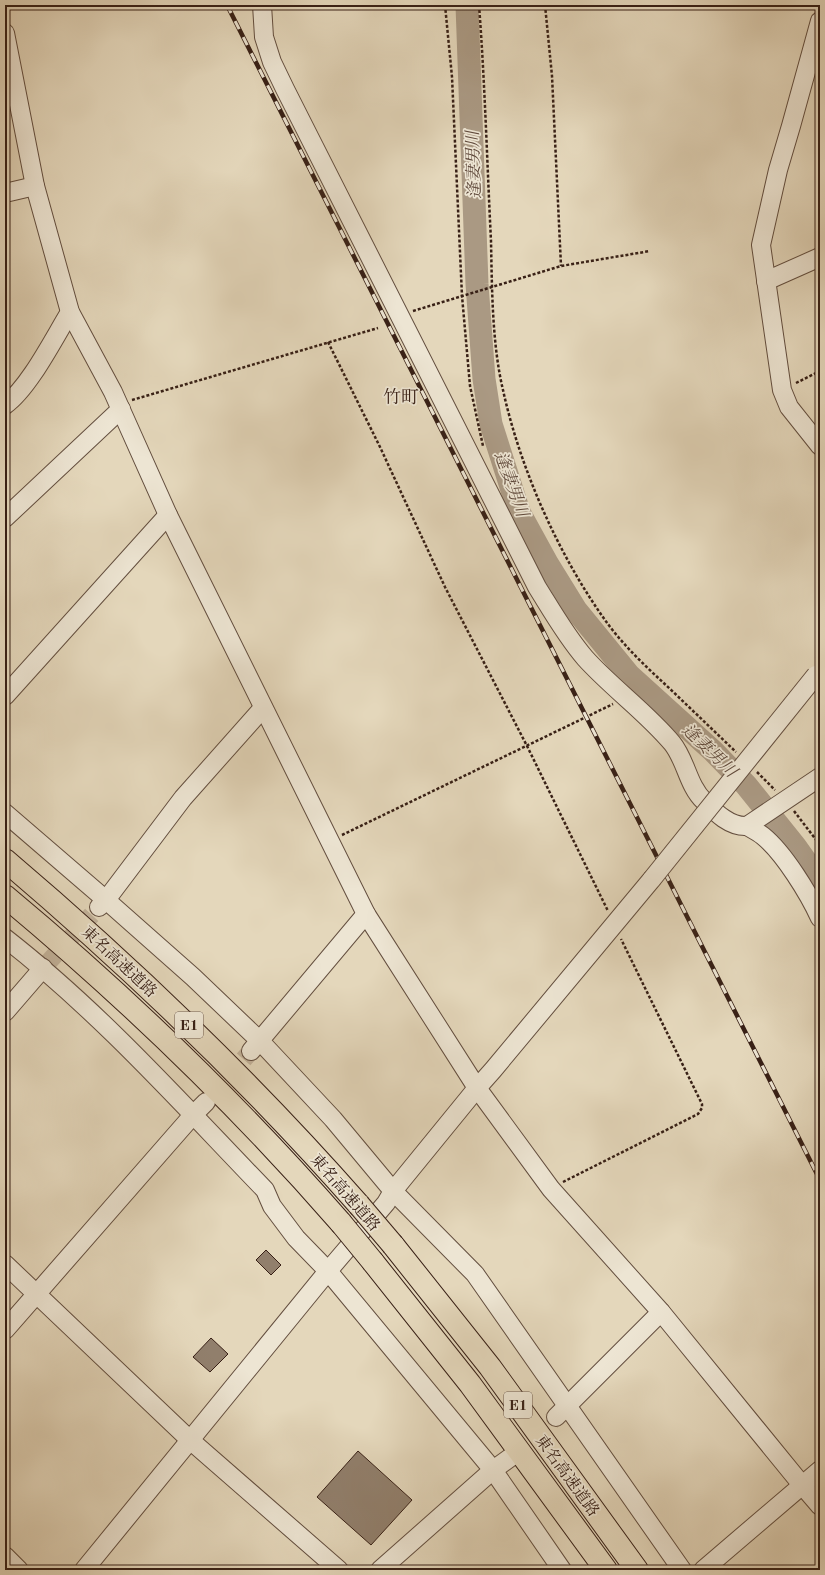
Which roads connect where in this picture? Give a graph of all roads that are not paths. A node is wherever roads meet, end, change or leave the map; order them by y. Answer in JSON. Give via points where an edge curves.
{"nodes":[{"id":1,"x":262,"y":5,"type":"edge"},
{"id":2,"x":820,"y":21,"type":"edge"},
{"id":3,"x":5,"y":33,"type":"edge"},
{"id":4,"x":35,"y":186,"type":"junction"},
{"id":5,"x":5,"y":193,"type":"edge"},
{"id":6,"x":820,"y":257,"type":"edge"},
{"id":7,"x":766,"y":281,"type":"junction"},
{"id":8,"x":70,"y":312,"type":"junction"},
{"id":9,"x":117,"y":402,"type":"junction"},
{"id":10,"x":5,"y":405,"type":"edge"},
{"id":11,"x":820,"y":446,"type":"edge"},
{"id":12,"x":168,"y":515,"type":"junction"},
{"id":13,"x":5,"y":518,"type":"edge"},
{"id":14,"x":818,"y":672,"type":"edge"},
{"id":15,"x":5,"y":696,"type":"edge"},
{"id":16,"x":263,"y":708,"type":"junction"},
{"id":17,"x":820,"y":777,"type":"edge"},
{"id":18,"x":5,"y":813,"type":"edge"},
{"id":19,"x":753,"y":821,"type":"junction"},
{"id":20,"x":5,"y":860,"type":"edge"},
{"id":21,"x":5,"y":896,"type":"edge"},
{"id":22,"x":103,"y":904,"type":"junction"},
{"id":23,"x":366,"y":914,"type":"junction"},
{"id":24,"x":820,"y":918,"type":"edge"},
{"id":25,"x":5,"y":938,"type":"edge"},
{"id":26,"x":43,"y":968,"type":"junction"},
{"id":27,"x":5,"y":1012,"type":"edge"},
{"id":28,"x":255,"y":1046,"type":"junction"},
{"id":29,"x":477,"y":1088,"type":"junction"},
{"id":30,"x":206,"y":1102,"type":"tunnel mouth"},
{"id":31,"x":192,"y":1115,"type":"junction"},
{"id":32,"x":393,"y":1191,"type":"junction"},
{"id":33,"x":5,"y":1264,"type":"edge"},
{"id":34,"x":328,"y":1271,"type":"junction"},
{"id":35,"x":37,"y":1294,"type":"junction"},
{"id":36,"x":661,"y":1312,"type":"junction"},
{"id":37,"x":5,"y":1330,"type":"edge"},
{"id":38,"x":562,"y":1412,"type":"junction"},
{"id":39,"x":190,"y":1440,"type":"junction"},
{"id":40,"x":511,"y":1457,"type":"tunnel mouth"},
{"id":41,"x":493,"y":1470,"type":"junction"},
{"id":42,"x":820,"y":1470,"type":"edge"},
{"id":43,"x":802,"y":1485,"type":"junction"},
{"id":44,"x":820,"y":1506,"type":"edge"},
{"id":45,"x":5,"y":1556,"type":"edge"},
{"id":46,"x":19,"y":1570,"type":"edge"},
{"id":47,"x":84,"y":1570,"type":"edge"},
{"id":48,"x":339,"y":1570,"type":"edge"},
{"id":49,"x":380,"y":1570,"type":"edge"},
{"id":50,"x":562,"y":1570,"type":"edge"},
{"id":51,"x":606,"y":1570,"type":"edge"},
{"id":52,"x":637,"y":1570,"type":"edge"},
{"id":53,"x":682,"y":1570,"type":"edge"},
{"id":54,"x":703,"y":1570,"type":"edge"}],
"edges":[{"from":1,"to":19,"type":"street","via":[[264,37],[272,62],[537,587],[585,657],[673,744],[703,801],[727,821],[740,826]]},
{"from":2,"to":7,"type":"street","via":[[778,170],[761,245]]},
{"from":3,"to":4,"type":"street"},
{"from":4,"to":5,"type":"street"},
{"from":4,"to":8,"type":"street"},
{"from":6,"to":7,"type":"street"},
{"from":7,"to":11,"type":"street","via":[[782,390],[789,407]]},
{"from":8,"to":9,"type":"street"},
{"from":8,"to":10,"type":"street","via":[[32,375],[13,400]]},
{"from":9,"to":12,"type":"street"},
{"from":9,"to":13,"type":"street"},
{"from":12,"to":15,"type":"street"},
{"from":12,"to":16,"type":"street"},
{"from":14,"to":29,"type":"street","bridge":true,"via":[[652,879]]},
{"from":16,"to":22,"type":"street","via":[[182,798]]},
{"from":16,"to":23,"type":"street"},
{"from":17,"to":19,"type":"street"},
{"from":18,"to":22,"type":"street"},
{"from":19,"to":24,"type":"street","via":[[800,883]]},
{"from":20,"to":52,"type":"highway","name":"東名高速道路","number":"E1","bridge":true,"via":[[76,920],[187,1024],[263,1100],[359,1205],[490,1367]]},
{"from":21,"to":51,"type":"highway","name":"東名高速道路","number":"E1","bridge":true,"via":[[58,940],[169,1042],[245,1118],[341,1223],[470,1384]]},
{"from":22,"to":28,"type":"street","via":[[193,977]]},
{"from":23,"to":28,"type":"street"},
{"from":23,"to":29,"type":"street"},
{"from":25,"to":26,"type":"street"},
{"from":26,"to":27,"type":"street"},
{"from":26,"to":31,"type":"street","via":[[116,1037]]},
{"from":28,"to":32,"type":"street","via":[[333,1119]]},
{"from":29,"to":32,"type":"street"},
{"from":29,"to":36,"type":"street","via":[[551,1189]]},
{"from":30,"to":31,"type":"street"},
{"from":31,"to":34,"type":"street","via":[[265,1190],[272,1206],[296,1238]]},
{"from":31,"to":35,"type":"street"},
{"from":32,"to":34,"type":"street","via":[[386,1203]]},
{"from":32,"to":38,"type":"street","via":[[475,1274]]},
{"from":33,"to":35,"type":"street"},
{"from":34,"to":39,"type":"street"},
{"from":34,"to":41,"type":"street"},
{"from":35,"to":37,"type":"street"},
{"from":35,"to":39,"type":"street"},
{"from":36,"to":38,"type":"street"},
{"from":36,"to":43,"type":"street"},
{"from":38,"to":53,"type":"street"},
{"from":39,"to":47,"type":"street"},
{"from":39,"to":48,"type":"street"},
{"from":40,"to":41,"type":"street"},
{"from":41,"to":49,"type":"street"},
{"from":41,"to":50,"type":"street"},
{"from":42,"to":43,"type":"street"},
{"from":43,"to":44,"type":"street"},
{"from":43,"to":54,"type":"street"},
{"from":45,"to":46,"type":"street"}]}
